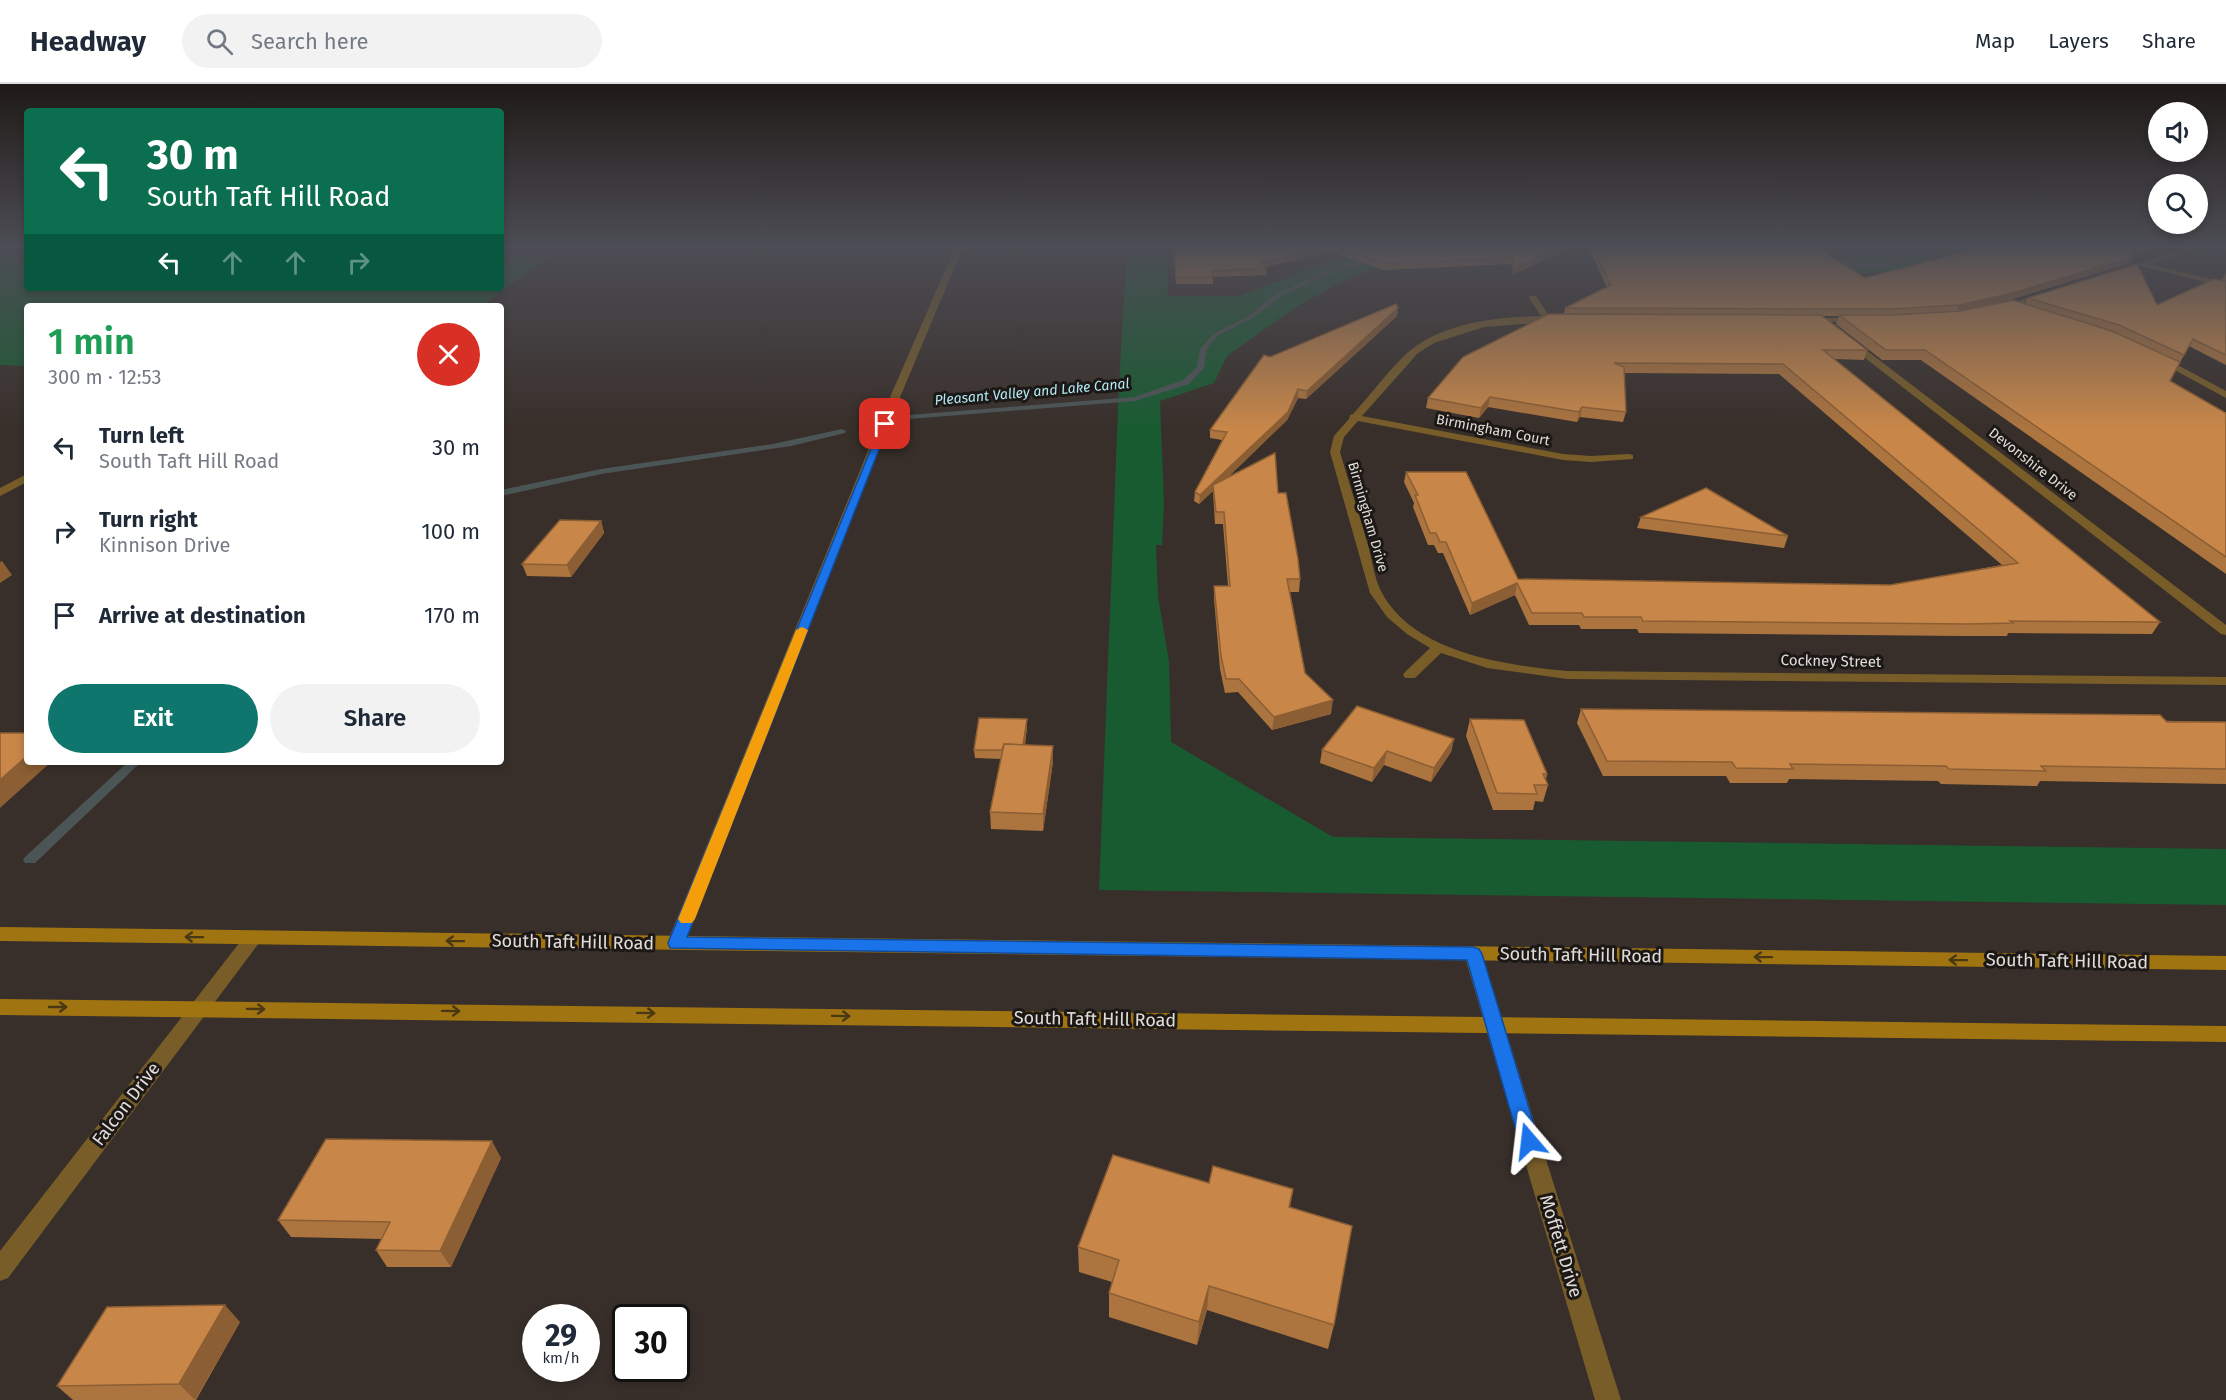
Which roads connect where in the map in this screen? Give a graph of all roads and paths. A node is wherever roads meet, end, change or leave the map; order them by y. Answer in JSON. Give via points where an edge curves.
{"nodes":[{"id":1,"x":934,"y":306,"type":"edge"},
{"id":2,"x":1539,"y":306,"type":"edge"},
{"id":3,"x":2004,"y":306,"type":"edge"},
{"id":4,"x":2013,"y":306,"type":"edge"},
{"id":5,"x":1990,"y":310,"type":"edge"},
{"id":6,"x":2027,"y":311,"type":"edge"},
{"id":7,"x":1547,"y":319,"type":"junction"},
{"id":8,"x":1570,"y":319,"type":"edge"},
{"id":9,"x":1797,"y":320,"type":"edge"},
{"id":10,"x":1821,"y":320,"type":"junction"},
{"id":11,"x":1867,"y":320,"type":"edge"},
{"id":12,"x":2150,"y":353,"type":"edge"},
{"id":13,"x":2226,"y":395,"type":"edge"},
{"id":14,"x":1353,"y":417,"type":"junction"},
{"id":15,"x":1629,"y":457,"type":"dead end"},
{"id":16,"x":24,"y":479,"type":"edge"},
{"id":17,"x":0,"y":493,"type":"edge"},
{"id":18,"x":2226,"y":631,"type":"edge"},
{"id":19,"x":1439,"y":647,"type":"junction"},
{"id":20,"x":1410,"y":675,"type":"dead end"},
{"id":21,"x":2226,"y":681,"type":"edge"},
{"id":22,"x":0,"y":934,"type":"edge"},
{"id":23,"x":253,"y":938,"type":"junction"},
{"id":24,"x":676,"y":943,"type":"junction"},
{"id":25,"x":1473,"y":954,"type":"junction"},
{"id":26,"x":2226,"y":963,"type":"edge"},
{"id":27,"x":0,"y":1007,"type":"edge"},
{"id":28,"x":198,"y":1008,"type":"junction"},
{"id":29,"x":1494,"y":1025,"type":"junction"},
{"id":30,"x":2226,"y":1035,"type":"edge"},
{"id":31,"x":0,"y":1270,"type":"edge"},
{"id":32,"x":1608,"y":1400,"type":"edge"}],
"edges":[{"from":1,"to":24,"type":"street"},
{"from":2,"to":7,"type":"street"},
{"from":3,"to":5,"type":"street"},
{"from":4,"to":6,"type":"street"},
{"from":7,"to":8,"type":"street","name":"Birmingham Drive"},
{"from":7,"to":14,"type":"street","name":"Birmingham Drive","via":[[1487,323],[1429,341]]},
{"from":9,"to":10,"type":"street"},
{"from":10,"to":11,"type":"street"},
{"from":10,"to":18,"type":"street","name":"Devonshire Drive"},
{"from":12,"to":13,"type":"street"},
{"from":14,"to":15,"type":"street","name":"Birmingham Court","via":[[1563,457]]},
{"from":14,"to":19,"type":"street","name":"Birmingham Drive","via":[[1339,436],[1335,452],[1374,591],[1388,612],[1406,628]]},
{"from":16,"to":17,"type":"street"},
{"from":19,"to":20,"type":"street"},
{"from":19,"to":21,"type":"street","name":"Cockney Street","via":[[1503,668],[1567,675]]},
{"from":23,"to":22,"type":"main road","name":"South Taft Hill Road","one_way":true},
{"from":24,"to":23,"type":"main road","name":"South Taft Hill Road","one_way":true},
{"from":23,"to":28,"type":"street","name":"Falcon Drive"},
{"from":24,"to":25,"type":"main road","name":"South Taft Hill Road"},
{"from":26,"to":25,"type":"main road","name":"South Taft Hill Road","one_way":true},
{"from":25,"to":29,"type":"street","name":"Moffett Drive"},
{"from":27,"to":28,"type":"main road","name":"South Taft Hill Road","one_way":true},
{"from":28,"to":29,"type":"main road","name":"South Taft Hill Road","one_way":true},
{"from":28,"to":31,"type":"street","name":"Falcon Drive"},
{"from":29,"to":30,"type":"main road","name":"South Taft Hill Road"},
{"from":29,"to":32,"type":"street","name":"Moffett Drive"}]}
